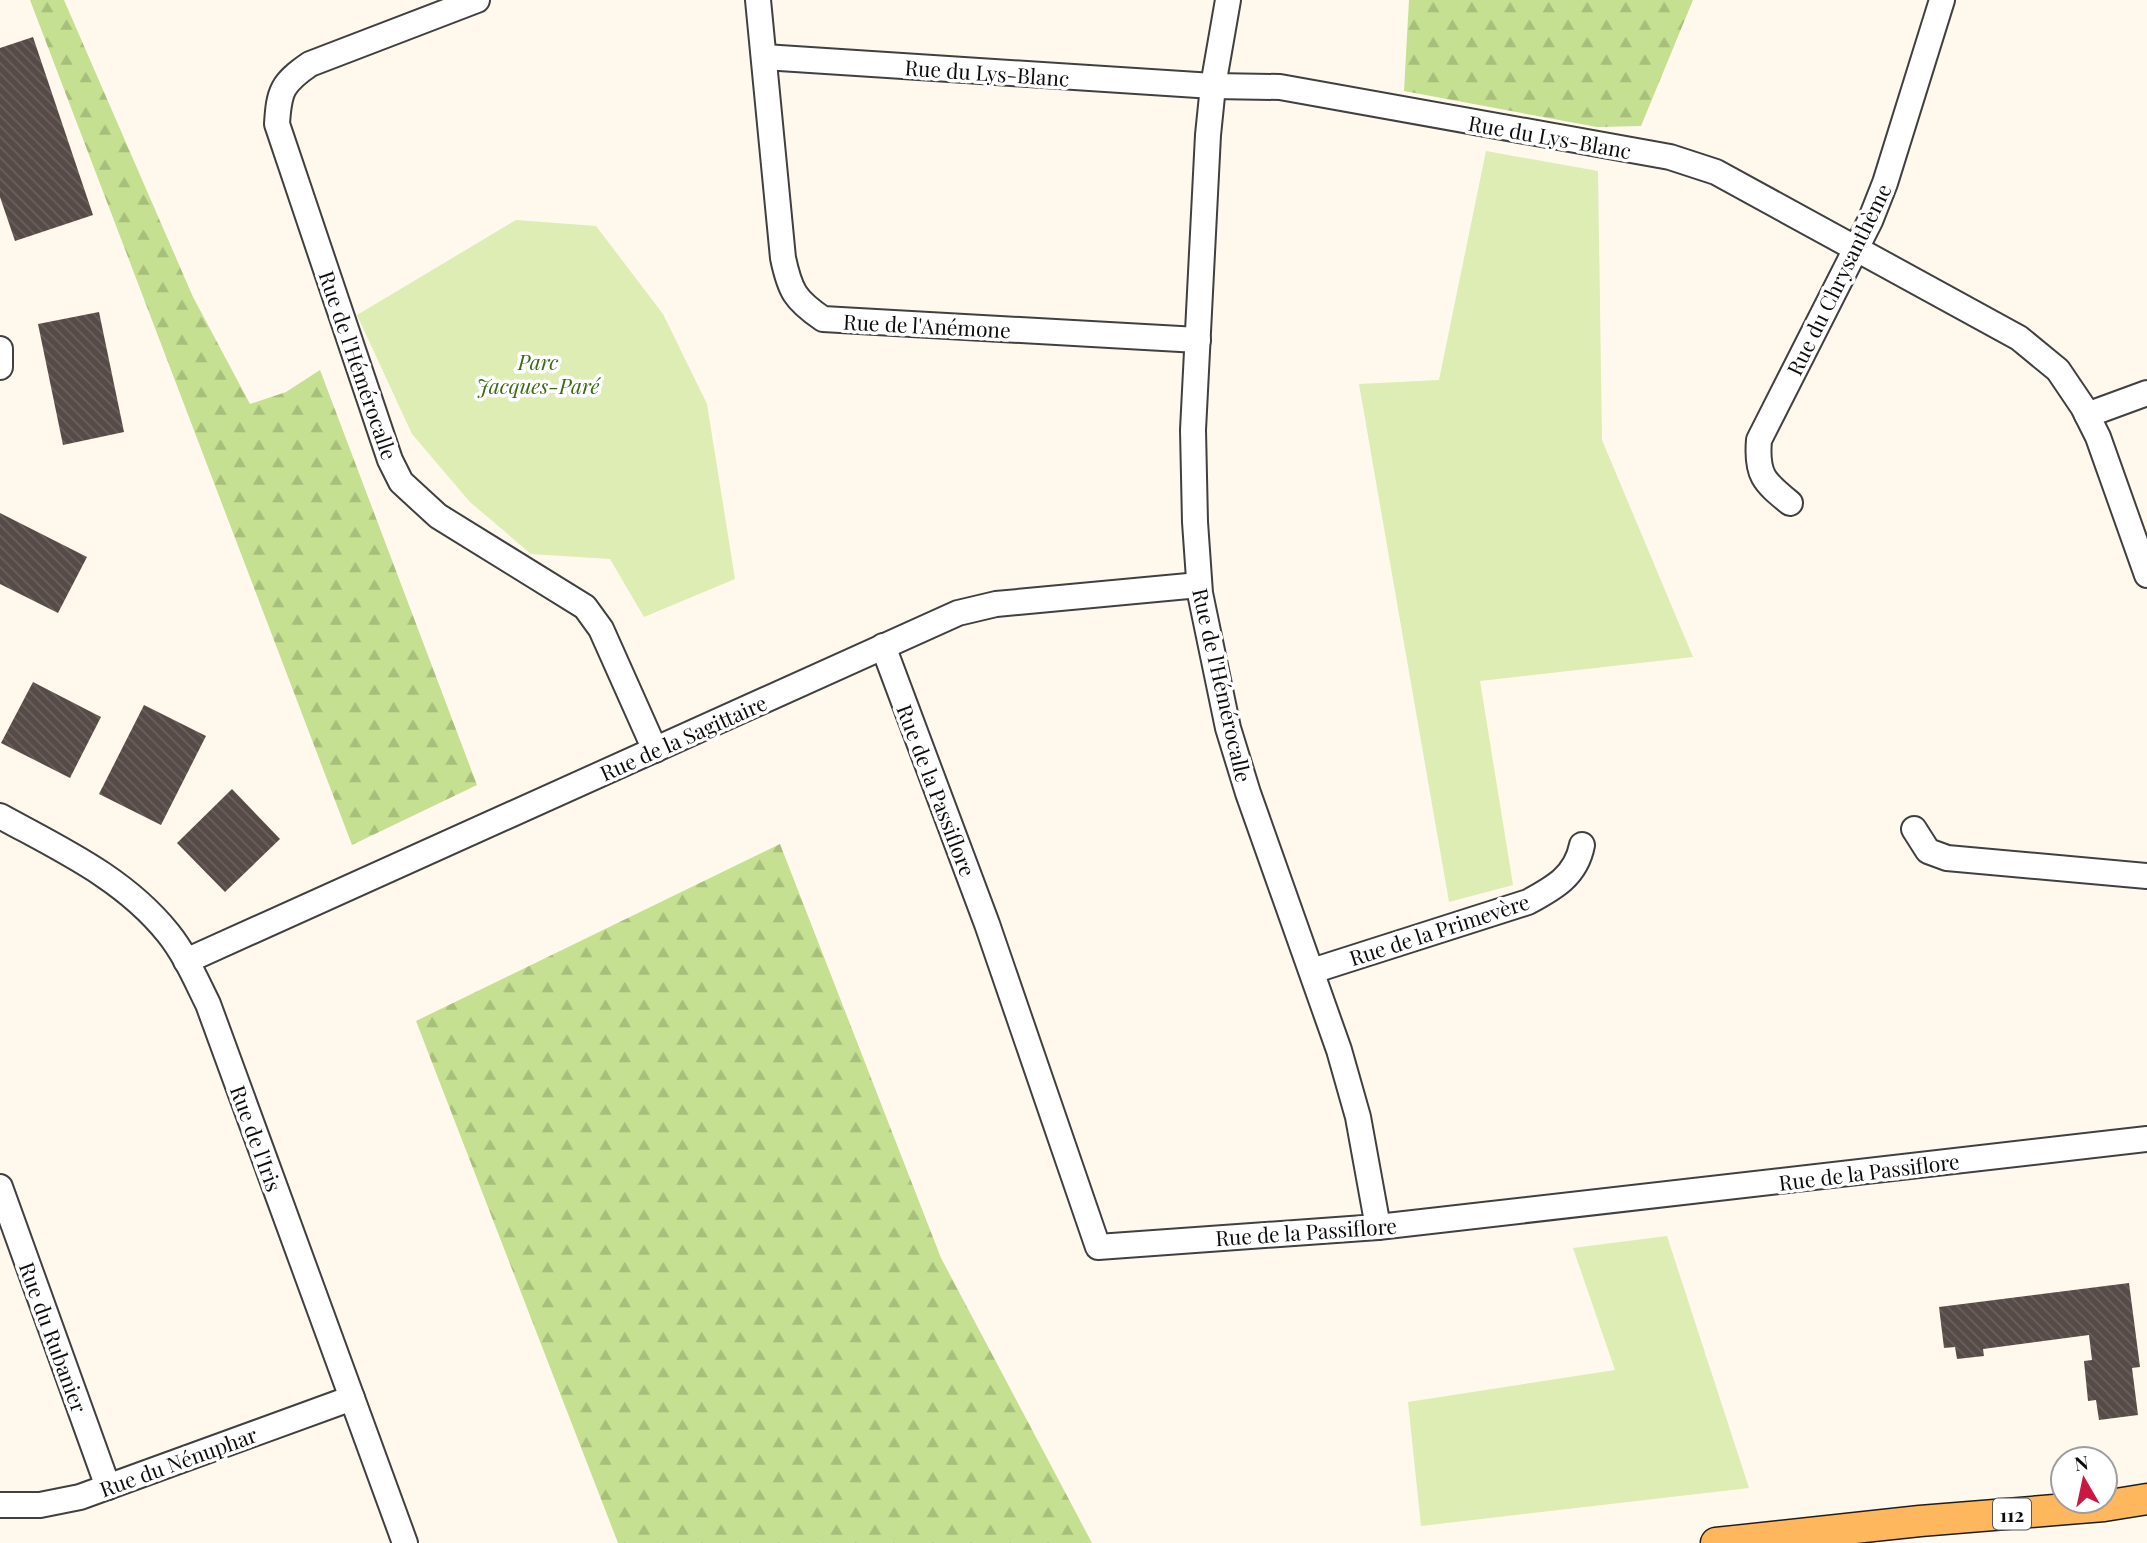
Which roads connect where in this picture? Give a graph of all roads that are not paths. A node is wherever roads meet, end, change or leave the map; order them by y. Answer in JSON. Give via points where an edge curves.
{"nodes":[{"id":1,"x":477,"y":0,"type":"edge"},
{"id":2,"x":758,"y":0,"type":"edge"},
{"id":3,"x":1228,"y":0,"type":"edge"},
{"id":4,"x":1942,"y":0,"type":"edge"},
{"id":5,"x":764,"y":57,"type":"junction"},
{"id":6,"x":1213,"y":86,"type":"junction"},
{"id":7,"x":1854,"y":248,"type":"junction"},
{"id":8,"x":1198,"y":340,"type":"junction"},
{"id":9,"x":0,"y":349,"type":"edge"},
{"id":10,"x":0,"y":367,"type":"edge"},
{"id":11,"x":2147,"y":393,"type":"edge"},
{"id":12,"x":2087,"y":415,"type":"junction"},
{"id":13,"x":1790,"y":503,"type":"dead end"},
{"id":14,"x":2147,"y":575,"type":"edge"},
{"id":15,"x":1199,"y":585,"type":"junction"},
{"id":16,"x":883,"y":646,"type":"junction"},
{"id":17,"x":654,"y":750,"type":"junction"},
{"id":18,"x":0,"y":816,"type":"edge"},
{"id":19,"x":1914,"y":830,"type":"dead end"},
{"id":20,"x":1582,"y":845,"type":"dead end"},
{"id":21,"x":2147,"y":876,"type":"edge"},
{"id":22,"x":186,"y":961,"type":"junction"},
{"id":23,"x":1312,"y":971,"type":"junction"},
{"id":24,"x":2147,"y":1139,"type":"edge"},
{"id":25,"x":0,"y":1187,"type":"edge"},
{"id":26,"x":1378,"y":1227,"type":"junction"},
{"id":27,"x":352,"y":1398,"type":"junction"},
{"id":28,"x":2147,"y":1482,"type":"edge"},
{"id":29,"x":2119,"y":1486,"type":"edge"},
{"id":30,"x":108,"y":1487,"type":"junction"},
{"id":31,"x":2049,"y":1498,"type":"edge"},
{"id":32,"x":2147,"y":1499,"type":"edge"},
{"id":33,"x":0,"y":1505,"type":"edge"},
{"id":34,"x":1920,"y":1521,"type":"junction"},
{"id":35,"x":405,"y":1543,"type":"edge"},
{"id":36,"x":1717,"y":1543,"type":"edge"}],
"edges":[{"from":1,"to":17,"type":"street","name":"Rue de l'Hémérocalle","via":[[310,64],[290,78],[279,99],[278,124],[401,482],[438,516],[585,607],[601,629]]},
{"from":2,"to":5,"type":"street","name":"Rue de l'Anémone"},
{"from":3,"to":6,"type":"street","name":"Rue de l'Hémérocalle"},
{"from":4,"to":7,"type":"street","name":"Rue du Chrysanthème","via":[[1885,183]]},
{"from":5,"to":6,"type":"street","name":"Rue du Lys-Blanc"},
{"from":5,"to":8,"type":"street","name":"Rue de l'Anémone","via":[[789,285],[802,304],[823,319]]},
{"from":6,"to":7,"type":"street","name":"Rue du Lys-Blanc","via":[[1280,88],[1670,157],[1716,172]]},
{"from":6,"to":8,"type":"street","name":"Rue de l'Hémérocalle"},
{"from":7,"to":12,"type":"street","name":"Rue du Lys-Blanc","via":[[2019,338],[2057,370]]},
{"from":7,"to":13,"type":"street","name":"Rue du Chrysanthème","via":[[1759,440],[1761,476]]},
{"from":8,"to":15,"type":"street","name":"Rue de l'Hémérocalle","via":[[1193,430]]},
{"from":9,"to":10,"type":"street"},
{"from":11,"to":12,"type":"street"},
{"from":12,"to":14,"type":"street","name":"Rue du Lys-Blanc"},
{"from":15,"to":16,"type":"street","name":"Rue de la Sagittaire","via":[[977,607]]},
{"from":15,"to":23,"type":"street","name":"Rue de l'Hémérocalle","via":[[1228,728]]},
{"from":16,"to":17,"type":"street","name":"Rue de la Sagittaire"},
{"from":16,"to":26,"type":"street","name":"Rue de la Passiflore","via":[[987,923],[1098,1247]]},
{"from":17,"to":22,"type":"street","name":"Rue de la Sagittaire"},
{"from":18,"to":22,"type":"street","name":"Rue de l'Iris","via":[[115,881],[143,905]]},
{"from":19,"to":21,"type":"street","via":[[1928,850],[1947,858]]},
{"from":20,"to":23,"type":"street","name":"Rue de la Primevère","via":[[1571,872],[1528,902]]},
{"from":22,"to":27,"type":"street","name":"Rue de l'Iris","via":[[208,1004]]},
{"from":23,"to":26,"type":"street","name":"Rue de l'Hémérocalle","via":[[1358,1117]]},
{"from":24,"to":26,"type":"street","name":"Rue de la Passiflore"},
{"from":25,"to":30,"type":"street","name":"Rue du Rubanier"},
{"from":27,"to":30,"type":"street","name":"Rue du Nénuphar"},
{"from":27,"to":35,"type":"street","name":"Rue de l'Iris"},
{"from":28,"to":29,"type":"main road"},
{"from":30,"to":33,"type":"street","name":"Rue du Nénuphar","via":[[40,1505]]},
{"from":31,"to":34,"type":"main road"},
{"from":32,"to":34,"type":"main road","number":"112"},
{"from":34,"to":36,"type":"main road","number":"112"}]}
